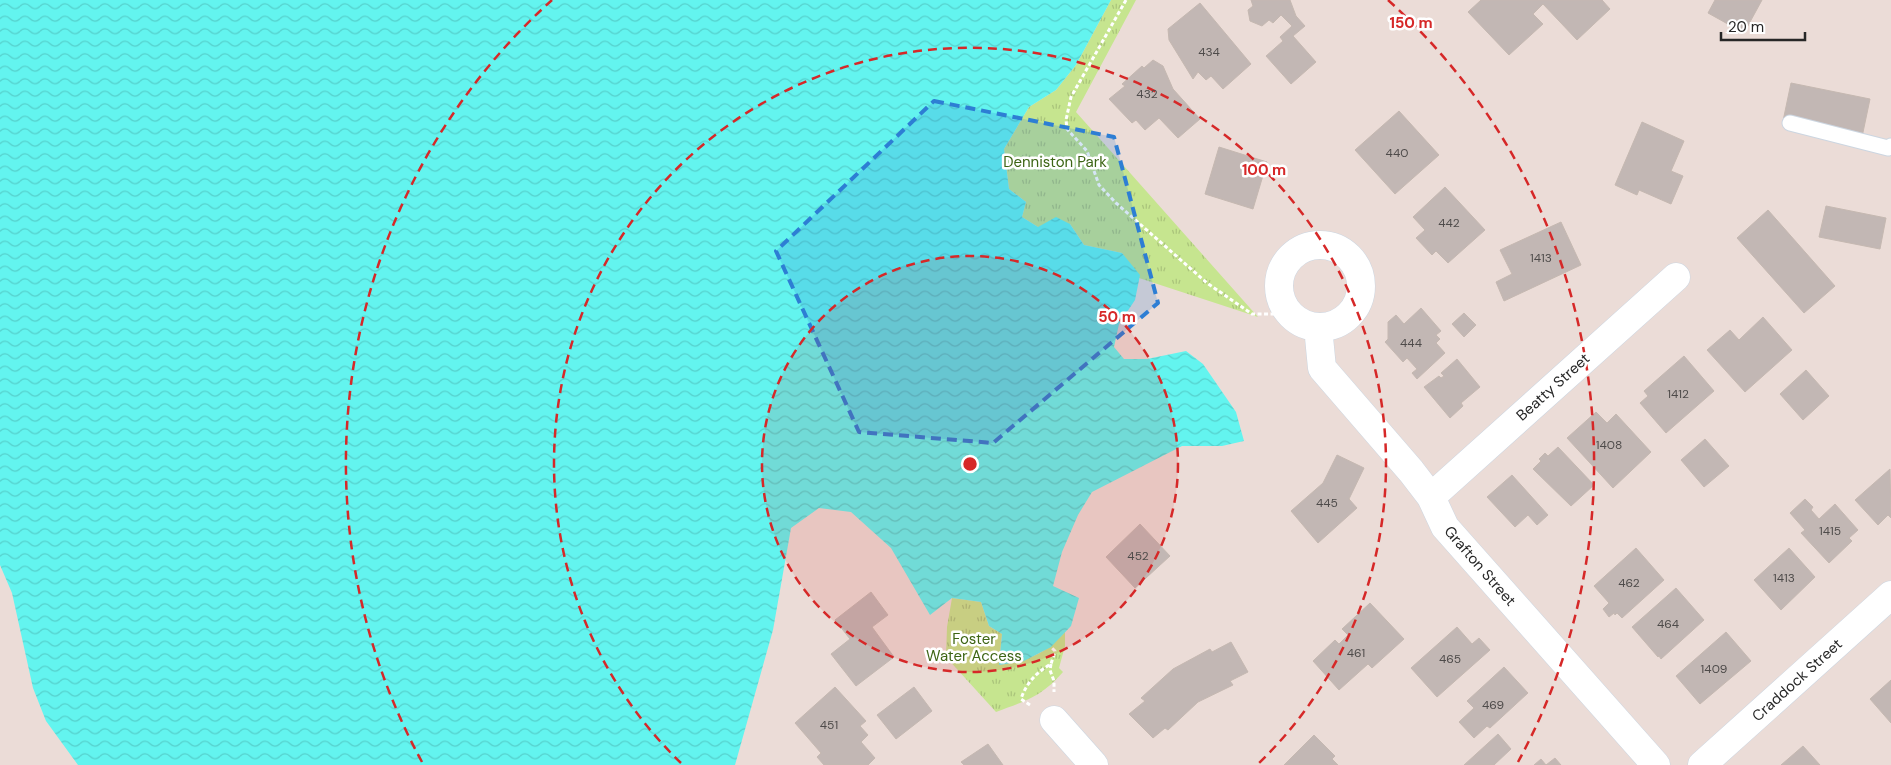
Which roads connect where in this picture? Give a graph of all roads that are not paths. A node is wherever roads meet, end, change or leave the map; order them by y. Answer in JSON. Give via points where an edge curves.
{"nodes":[{"id":1,"x":1790,"y":123,"type":"dead end"},
{"id":2,"x":1891,"y":146,"type":"edge"},
{"id":3,"x":1676,"y":277,"type":"dead end"},
{"id":4,"x":1318,"y":328,"type":"junction"},
{"id":5,"x":1431,"y":497,"type":"junction"},
{"id":6,"x":1891,"y":595,"type":"edge"},
{"id":7,"x":1054,"y":720,"type":"dead end"},
{"id":8,"x":1094,"y":765,"type":"edge"},
{"id":9,"x":1656,"y":765,"type":"edge"},
{"id":10,"x":1702,"y":765,"type":"edge"}],
"edges":[{"from":1,"to":2,"type":"lane","via":[[1888,148]]},
{"from":3,"to":5,"type":"street","name":"Beatty Street"},
{"from":4,"to":4,"type":"street","via":[[1339,322],[1355,308],[1360,298],[1360,276],[1342,250],[1310,245],[1291,255],[1282,269],[1279,295],[1289,314]]},
{"from":4,"to":5,"type":"street","name":"Grafton Street","via":[[1322,368]]},
{"from":5,"to":9,"type":"street","name":"Grafton Street","via":[[1445,527]]},
{"from":6,"to":10,"type":"street","name":"Craddock Street"},
{"from":7,"to":8,"type":"street"}]}
